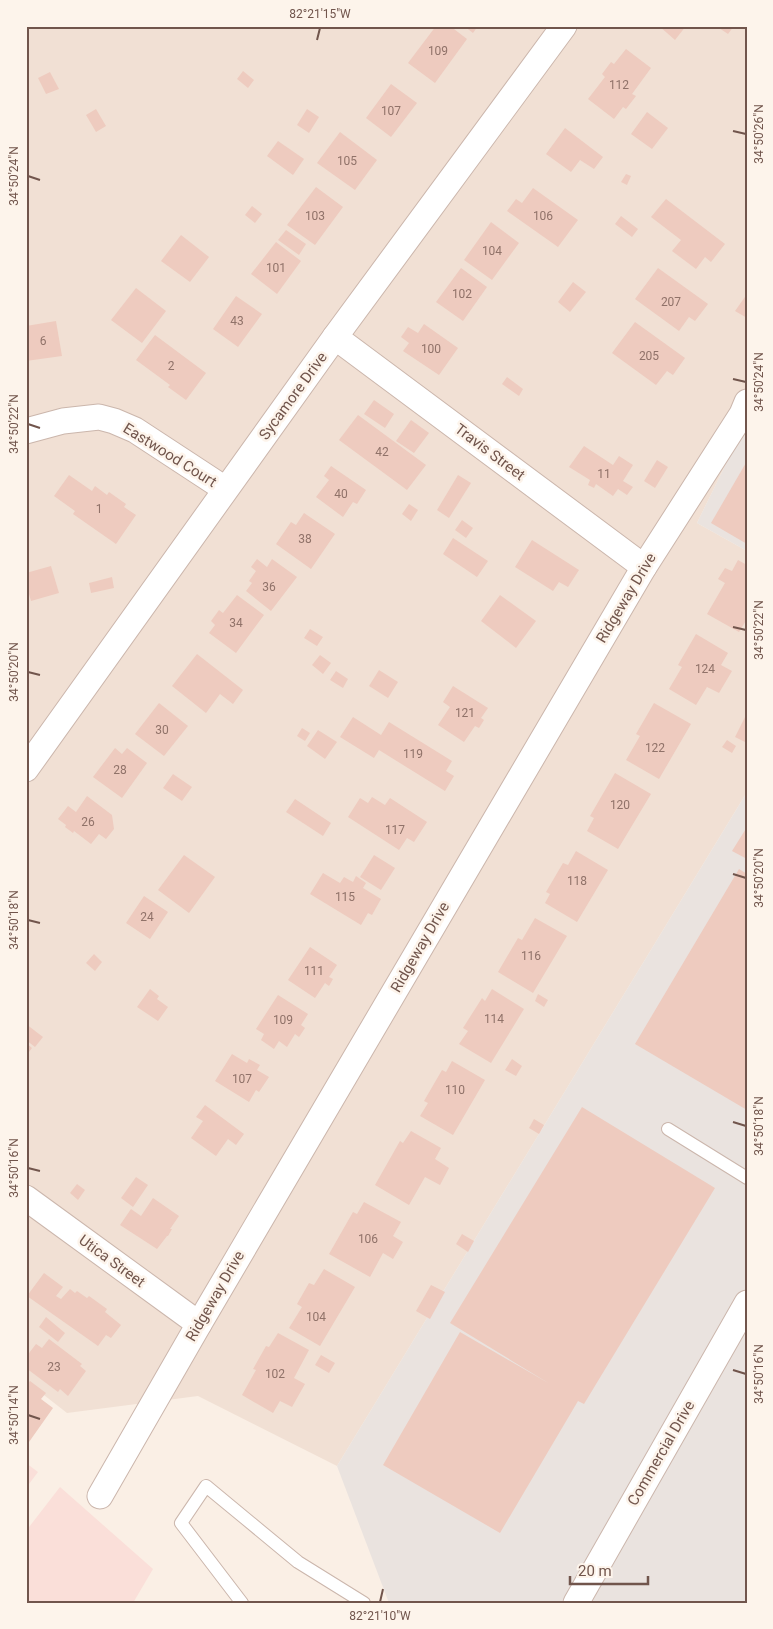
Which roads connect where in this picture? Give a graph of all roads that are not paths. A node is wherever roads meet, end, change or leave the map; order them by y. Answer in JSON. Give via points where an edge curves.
{"nodes":[{"id":1,"x":564,"y":26,"type":"edge"},
{"id":2,"x":335,"y":337,"type":"junction"},
{"id":3,"x":747,"y":402,"type":"edge"},
{"id":4,"x":26,"y":431,"type":"edge"},
{"id":5,"x":226,"y":489,"type":"junction"},
{"id":6,"x":644,"y":567,"type":"junction"},
{"id":7,"x":26,"y":769,"type":"edge"},
{"id":8,"x":668,"y":1128,"type":"dead end"},
{"id":9,"x":747,"y":1178,"type":"edge"},
{"id":10,"x":26,"y":1198,"type":"edge"},
{"id":11,"x":747,"y":1303,"type":"edge"},
{"id":12,"x":199,"y":1324,"type":"junction"},
{"id":13,"x":100,"y":1496,"type":"dead end"},
{"id":14,"x":242,"y":1603,"type":"edge"},
{"id":15,"x":364,"y":1603,"type":"edge"},
{"id":16,"x":576,"y":1603,"type":"edge"}],
"edges":[{"from":1,"to":2,"type":"street","name":"Sycamore Drive"},
{"from":2,"to":5,"type":"street","name":"Sycamore Drive"},
{"from":2,"to":6,"type":"street","name":"Travis Street"},
{"from":3,"to":6,"type":"street","name":"Ridgeway Drive"},
{"from":4,"to":5,"type":"street","name":"Eastwood Court","via":[[62,421],[99,417],[114,421],[135,430]]},
{"from":5,"to":7,"type":"street","name":"Sycamore Drive"},
{"from":6,"to":12,"type":"street","name":"Ridgeway Drive"},
{"from":8,"to":9,"type":"lane"},
{"from":10,"to":12,"type":"street","name":"Utica Street"},
{"from":11,"to":16,"type":"street","name":"Commercial Drive"},
{"from":12,"to":13,"type":"street","name":"Ridgeway Drive"},
{"from":14,"to":15,"type":"lane","via":[[181,1523],[206,1486],[298,1562]]}]}
